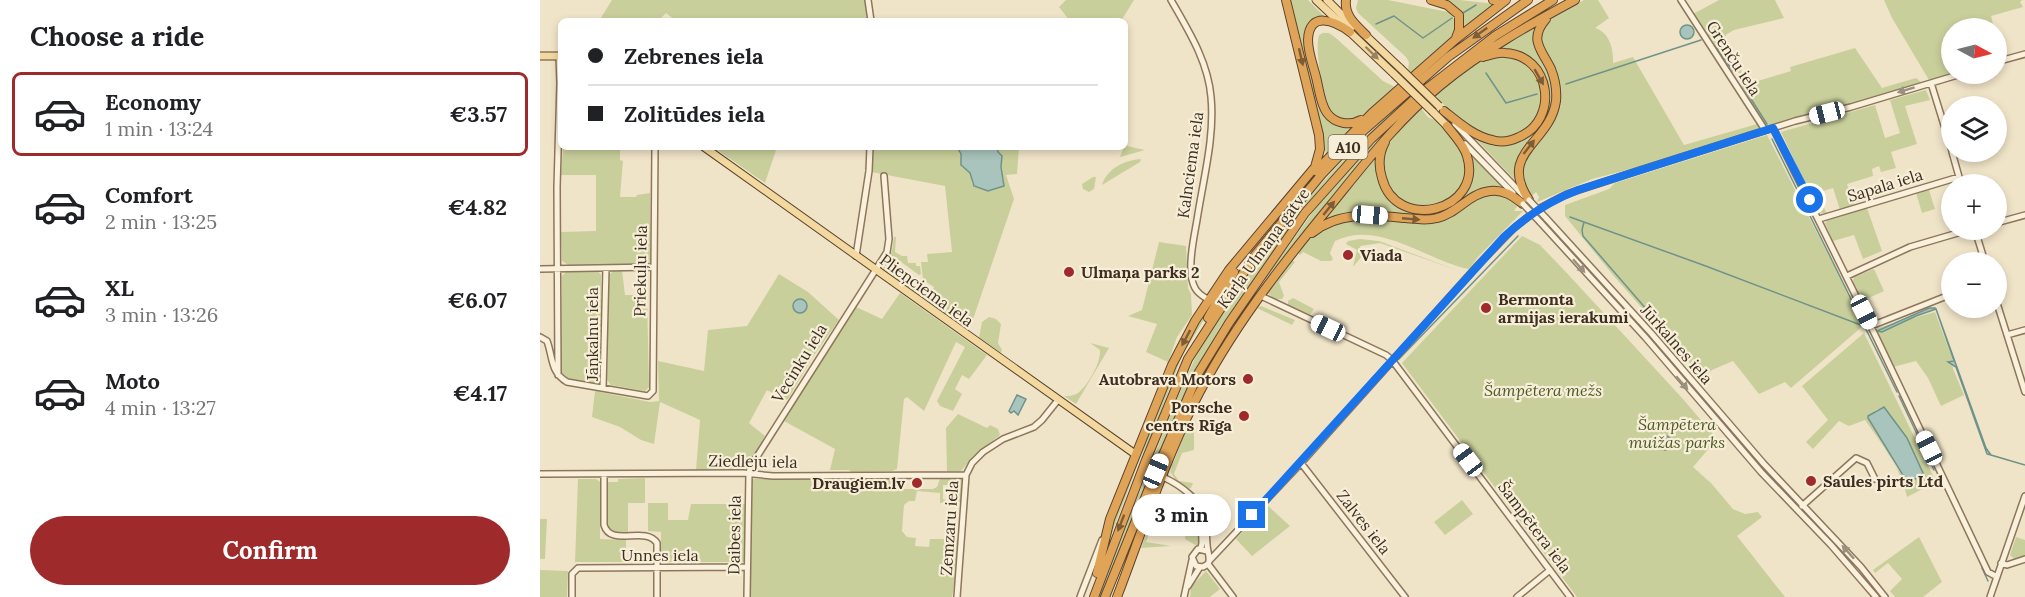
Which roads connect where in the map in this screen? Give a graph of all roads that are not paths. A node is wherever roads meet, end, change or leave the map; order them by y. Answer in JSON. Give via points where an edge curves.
{"nodes":[{"id":1,"x":868,"y":0,"type":"edge"},
{"id":2,"x":1171,"y":0,"type":"edge"},
{"id":3,"x":1286,"y":0,"type":"edge"},
{"id":4,"x":1316,"y":0,"type":"edge"},
{"id":5,"x":1327,"y":0,"type":"edge"},
{"id":6,"x":1346,"y":0,"type":"edge"},
{"id":7,"x":1431,"y":0,"type":"edge"},
{"id":8,"x":1506,"y":0,"type":"edge"},
{"id":9,"x":1528,"y":0,"type":"edge"},
{"id":10,"x":1553,"y":0,"type":"edge"},
{"id":11,"x":1575,"y":0,"type":"edge"},
{"id":12,"x":1681,"y":0,"type":"edge"},
{"id":13,"x":1558,"y":9,"type":"junction"},
{"id":14,"x":871,"y":18,"type":"edge"},
{"id":15,"x":1350,"y":32,"type":"junction"},
{"id":16,"x":1366,"y":35,"type":"junction"},
{"id":17,"x":1456,"y":39,"type":"junction"},
{"id":18,"x":2025,"y":54,"type":"edge"},
{"id":19,"x":540,"y":56,"type":"edge"},
{"id":20,"x":558,"y":56,"type":"edge"},
{"id":21,"x":2007,"y":59,"type":"edge"},
{"id":22,"x":1471,"y":62,"type":"junction"},
{"id":23,"x":1941,"y":80,"type":"edge"},
{"id":24,"x":1931,"y":83,"type":"junction"},
{"id":25,"x":1442,"y":108,"type":"junction"},
{"id":26,"x":1372,"y":113,"type":"junction"},
{"id":27,"x":1941,"y":115,"type":"edge"},
{"id":28,"x":1447,"y":126,"type":"junction"},
{"id":29,"x":1395,"y":127,"type":"junction"},
{"id":30,"x":1773,"y":128,"type":"junction"},
{"id":31,"x":1765,"y":130,"type":"junction"},
{"id":32,"x":558,"y":150,"type":"edge"},
{"id":33,"x":655,"y":150,"type":"edge"},
{"id":34,"x":708,"y":150,"type":"edge"},
{"id":35,"x":870,"y":150,"type":"edge"},
{"id":36,"x":884,"y":176,"type":"dead end"},
{"id":37,"x":1941,"y":182,"type":"edge"},
{"id":38,"x":1303,"y":184,"type":"junction"},
{"id":39,"x":1526,"y":202,"type":"junction"},
{"id":40,"x":2025,"y":215,"type":"edge"},
{"id":41,"x":1819,"y":219,"type":"junction"},
{"id":42,"x":2007,"y":220,"type":"edge"},
{"id":43,"x":1941,"y":238,"type":"edge"},
{"id":44,"x":1298,"y":245,"type":"junction"},
{"id":45,"x":1250,"y":247,"type":"junction"},
{"id":46,"x":856,"y":256,"type":"junction"},
{"id":47,"x":654,"y":267,"type":"junction"},
{"id":48,"x":540,"y":268,"type":"edge"},
{"id":49,"x":558,"y":268,"type":"junction"},
{"id":50,"x":606,"y":268,"type":"junction"},
{"id":51,"x":1280,"y":268,"type":"junction"},
{"id":52,"x":876,"y":270,"type":"junction"},
{"id":53,"x":1847,"y":276,"type":"junction"},
{"id":54,"x":1261,"y":296,"type":"junction"},
{"id":55,"x":1941,"y":298,"type":"edge"},
{"id":56,"x":1209,"y":300,"type":"junction"},
{"id":57,"x":1241,"y":304,"type":"junction"},
{"id":58,"x":2002,"y":318,"type":"edge"},
{"id":59,"x":1871,"y":326,"type":"junction"},
{"id":60,"x":1205,"y":330,"type":"junction"},
{"id":61,"x":2025,"y":330,"type":"edge"},
{"id":62,"x":2007,"y":335,"type":"junction"},
{"id":63,"x":540,"y":337,"type":"edge"},
{"id":64,"x":1392,"y":360,"type":"junction"},
{"id":65,"x":558,"y":376,"type":"junction"},
{"id":66,"x":603,"y":388,"type":"junction"},
{"id":67,"x":2025,"y":393,"type":"edge"},
{"id":68,"x":651,"y":394,"type":"joint"},
{"id":69,"x":1058,"y":400,"type":"junction"},
{"id":70,"x":1135,"y":454,"type":"junction"},
{"id":71,"x":1301,"y":463,"type":"junction"},
{"id":72,"x":749,"y":473,"type":"junction"},
{"id":73,"x":540,"y":474,"type":"edge"},
{"id":74,"x":604,"y":474,"type":"junction"},
{"id":75,"x":966,"y":475,"type":"junction"},
{"id":76,"x":1162,"y":477,"type":"junction"},
{"id":77,"x":1875,"y":479,"type":"dead end"},
{"id":78,"x":2025,"y":496,"type":"edge"},
{"id":79,"x":1802,"y":506,"type":"junction"},
{"id":80,"x":1110,"y":519,"type":"junction"},
{"id":81,"x":1221,"y":548,"type":"junction"},
{"id":82,"x":1205,"y":550,"type":"junction"},
{"id":83,"x":1192,"y":560,"type":"junction"},
{"id":84,"x":2025,"y":560,"type":"edge"},
{"id":85,"x":1209,"y":563,"type":"junction"},
{"id":86,"x":2001,"y":563,"type":"junction"},
{"id":87,"x":747,"y":567,"type":"junction"},
{"id":88,"x":1200,"y":567,"type":"junction"},
{"id":89,"x":656,"y":568,"type":"junction"},
{"id":90,"x":1550,"y":570,"type":"junction"},
{"id":91,"x":1997,"y":578,"type":"junction"},
{"id":92,"x":1185,"y":594,"type":"edge"},
{"id":93,"x":572,"y":597,"type":"edge"},
{"id":94,"x":657,"y":597,"type":"edge"},
{"id":95,"x":747,"y":597,"type":"edge"},
{"id":96,"x":957,"y":597,"type":"edge"},
{"id":97,"x":1080,"y":597,"type":"edge"},
{"id":98,"x":1089,"y":597,"type":"edge"},
{"id":99,"x":1094,"y":597,"type":"edge"},
{"id":100,"x":1105,"y":597,"type":"edge"},
{"id":101,"x":1117,"y":597,"type":"edge"},
{"id":102,"x":1233,"y":597,"type":"edge"},
{"id":103,"x":1405,"y":597,"type":"edge"},
{"id":104,"x":1517,"y":597,"type":"edge"},
{"id":105,"x":1570,"y":597,"type":"edge"},
{"id":106,"x":1876,"y":597,"type":"edge"},
{"id":107,"x":1885,"y":597,"type":"edge"},
{"id":108,"x":1990,"y":597,"type":"edge"}],
"edges":[{"from":1,"to":14,"type":"street"},
{"from":2,"to":56,"type":"street","name":"Kalnciema iela","via":[[1197,46],[1211,97],[1209,146],[1192,250],[1194,286]]},
{"from":3,"to":38,"type":"highway","one_way":true,"via":[[1320,141],[1316,167]]},
{"from":4,"to":15,"type":"main road"},
{"from":5,"to":16,"type":"main road"},
{"from":6,"to":16,"type":"highway","via":[[1349,16]]},
{"from":7,"to":17,"type":"highway","via":[[1448,5],[1458,15]]},
{"from":8,"to":17,"type":"highway"},
{"from":9,"to":60,"type":"highway","name":"Kārļa Ulmaņa gatve","number":"A10","one_way":true,"via":[[1448,57],[1363,131],[1260,249]]},
{"from":10,"to":57,"type":"highway","name":"Kārļa Ulmaņa gatve","number":"A10","via":[[1495,36],[1421,93],[1371,139],[1305,213]]},
{"from":11,"to":13,"type":"highway"},
{"from":12,"to":31,"type":"street","name":"Grenču iela"},
{"from":13,"to":22,"type":"highway"},
{"from":39,"to":13,"type":"highway","one_way":true,"via":[[1520,162],[1548,124],[1556,94],[1552,71],[1538,46],[1538,34],[1545,20]]},
{"from":15,"to":26,"type":"highway","via":[[1336,22],[1324,20],[1309,33],[1323,105],[1341,123],[1356,123]]},
{"from":15,"to":28,"type":"main road","one_way":true,"bridge":true},
{"from":16,"to":25,"type":"main road","bridge":true},
{"from":17,"to":26,"type":"highway"},
{"from":18,"to":21,"type":"street"},
{"from":19,"to":20,"type":"main road"},
{"from":22,"to":25,"type":"highway","one_way":true,"via":[[1507,53],[1532,65],[1545,89],[1546,103],[1540,120],[1520,137],[1496,141],[1472,132]]},
{"from":22,"to":29,"type":"highway"},
{"from":23,"to":24,"type":"street"},
{"from":24,"to":27,"type":"street"},
{"from":24,"to":30,"type":"street","one_way":true},
{"from":25,"to":39,"type":"street","name":"Jūrkalnes iela"},
{"from":26,"to":38,"type":"highway"},
{"from":28,"to":29,"type":"highway","via":[[1466,154],[1468,177],[1454,200],[1428,211],[1402,205],[1384,185],[1380,155]]},
{"from":28,"to":39,"type":"street","name":"Jūrkalnes iela"},
{"from":44,"to":29,"type":"highway","one_way":true},
{"from":30,"to":31,"type":"street"},
{"from":30,"to":41,"type":"street"},
{"from":31,"to":64,"type":"street","via":[[1557,199],[1521,222]]},
{"from":32,"to":49,"type":"street"},
{"from":33,"to":47,"type":"street","name":"Priekuļu iela"},
{"from":34,"to":46,"type":"main road","name":"Plieņciema iela"},
{"from":35,"to":46,"type":"street"},
{"from":36,"to":52,"type":"street","name":"Vecinku iela","via":[[889,244]]},
{"from":37,"to":41,"type":"street","name":"Sapala iela"},
{"from":38,"to":45,"type":"highway"},
{"from":44,"to":39,"type":"highway","one_way":true,"via":[[1320,228],[1344,218],[1437,218],[1488,191]]},
{"from":39,"to":79,"type":"street","name":"Jūrkalnes iela","bridge":true,"via":[[1546,218],[1629,309]]},
{"from":39,"to":106,"type":"street","name":"Jūrkalnes iela","one_way":true,"bridge":true,"via":[[1761,472]]},
{"from":40,"to":42,"type":"street"},
{"from":41,"to":53,"type":"street"},
{"from":43,"to":53,"type":"street","via":[[1904,249]]},
{"from":44,"to":51,"type":"highway"},
{"from":45,"to":56,"type":"highway"},
{"from":45,"to":60,"type":"highway","via":[[1212,307]]},
{"from":46,"to":52,"type":"main road","name":"Plieņciema iela"},
{"from":47,"to":50,"type":"street"},
{"from":47,"to":68,"type":"street","name":"Priekuļu iela"},
{"from":48,"to":49,"type":"street"},
{"from":49,"to":50,"type":"street"},
{"from":49,"to":65,"type":"street"},
{"from":50,"to":66,"type":"street","name":"Jāņkalnu iela"},
{"from":51,"to":54,"type":"highway"},
{"from":51,"to":57,"type":"highway"},
{"from":52,"to":69,"type":"main road","name":"Plieņciema iela"},
{"from":52,"to":72,"type":"street","name":"Vecinku iela","via":[[793,397]]},
{"from":53,"to":59,"type":"street"},
{"from":54,"to":64,"type":"street","name":"Šampētera iela"},
{"from":54,"to":76,"type":"highway","via":[[1194,402]]},
{"from":55,"to":59,"type":"street"},
{"from":56,"to":70,"type":"highway","one_way":true,"via":[[1172,365]]},
{"from":57,"to":100,"type":"highway","name":"Kārļa Ulmaņa gatve","number":"A10","via":[[1194,382]]},
{"from":58,"to":62,"type":"street"},
{"from":59,"to":91,"type":"street","via":[[1988,572]]},
{"from":60,"to":99,"type":"highway","name":"Kārļa Ulmaņa gatve","number":"A10","one_way":true,"via":[[1180,376]]},
{"from":61,"to":62,"type":"street"},
{"from":62,"to":67,"type":"street"},
{"from":63,"to":65,"type":"street","via":[[547,341]]},
{"from":64,"to":71,"type":"street"},
{"from":64,"to":90,"type":"street","name":"Šampētera iela"},
{"from":65,"to":66,"type":"street","via":[[567,382]]},
{"from":66,"to":68,"type":"street","name":"Jāņkalnu iela"},
{"from":69,"to":70,"type":"main road","name":"Plieņciema iela"},
{"from":69,"to":75,"type":"street","name":"Zemzaru iela","via":[[1034,427],[983,452]]},
{"from":70,"to":80,"type":"highway"},
{"from":71,"to":81,"type":"street"},
{"from":71,"to":103,"type":"street","name":"Zalves iela"},
{"from":72,"to":74,"type":"street","name":"Ziedleju iela"},
{"from":72,"to":75,"type":"street","name":"Ziedleju iela"},
{"from":72,"to":87,"type":"street","name":"Daibes iela"},
{"from":73,"to":74,"type":"street","name":"Ziedleju iela"},
{"from":74,"to":89,"type":"street","via":[[607,532],[654,539]]},
{"from":75,"to":96,"type":"street","name":"Zemzaru iela"},
{"from":76,"to":82,"type":"street","via":[[1188,493],[1199,506],[1205,519]]},
{"from":76,"to":101,"type":"highway"},
{"from":77,"to":79,"type":"street","via":[[1867,464],[1856,458]]},
{"from":78,"to":86,"type":"street"},
{"from":107,"to":79,"type":"street","name":"Jūrkalnes iela","one_way":true},
{"from":80,"to":97,"type":"street"},
{"from":80,"to":98,"type":"highway"},
{"from":81,"to":82,"type":"street"},
{"from":81,"to":85,"type":"street"},
{"from":82,"to":83,"type":"street","via":[[1194,552]]},
{"from":82,"to":85,"type":"street"},
{"from":83,"to":88,"type":"street"},
{"from":83,"to":92,"type":"street"},
{"from":84,"to":86,"type":"street"},
{"from":85,"to":88,"type":"street"},
{"from":85,"to":102,"type":"street"},
{"from":86,"to":91,"type":"street"},
{"from":87,"to":89,"type":"street","name":"Unnes iela"},
{"from":87,"to":95,"type":"street","name":"Daibes iela"},
{"from":88,"to":92,"type":"street"},
{"from":89,"to":93,"type":"street","name":"Unnes iela","via":[[578,568],[572,574]]},
{"from":89,"to":94,"type":"street"},
{"from":90,"to":104,"type":"street"},
{"from":90,"to":105,"type":"street","name":"Šampētera iela"},
{"from":91,"to":108,"type":"street"}]}
